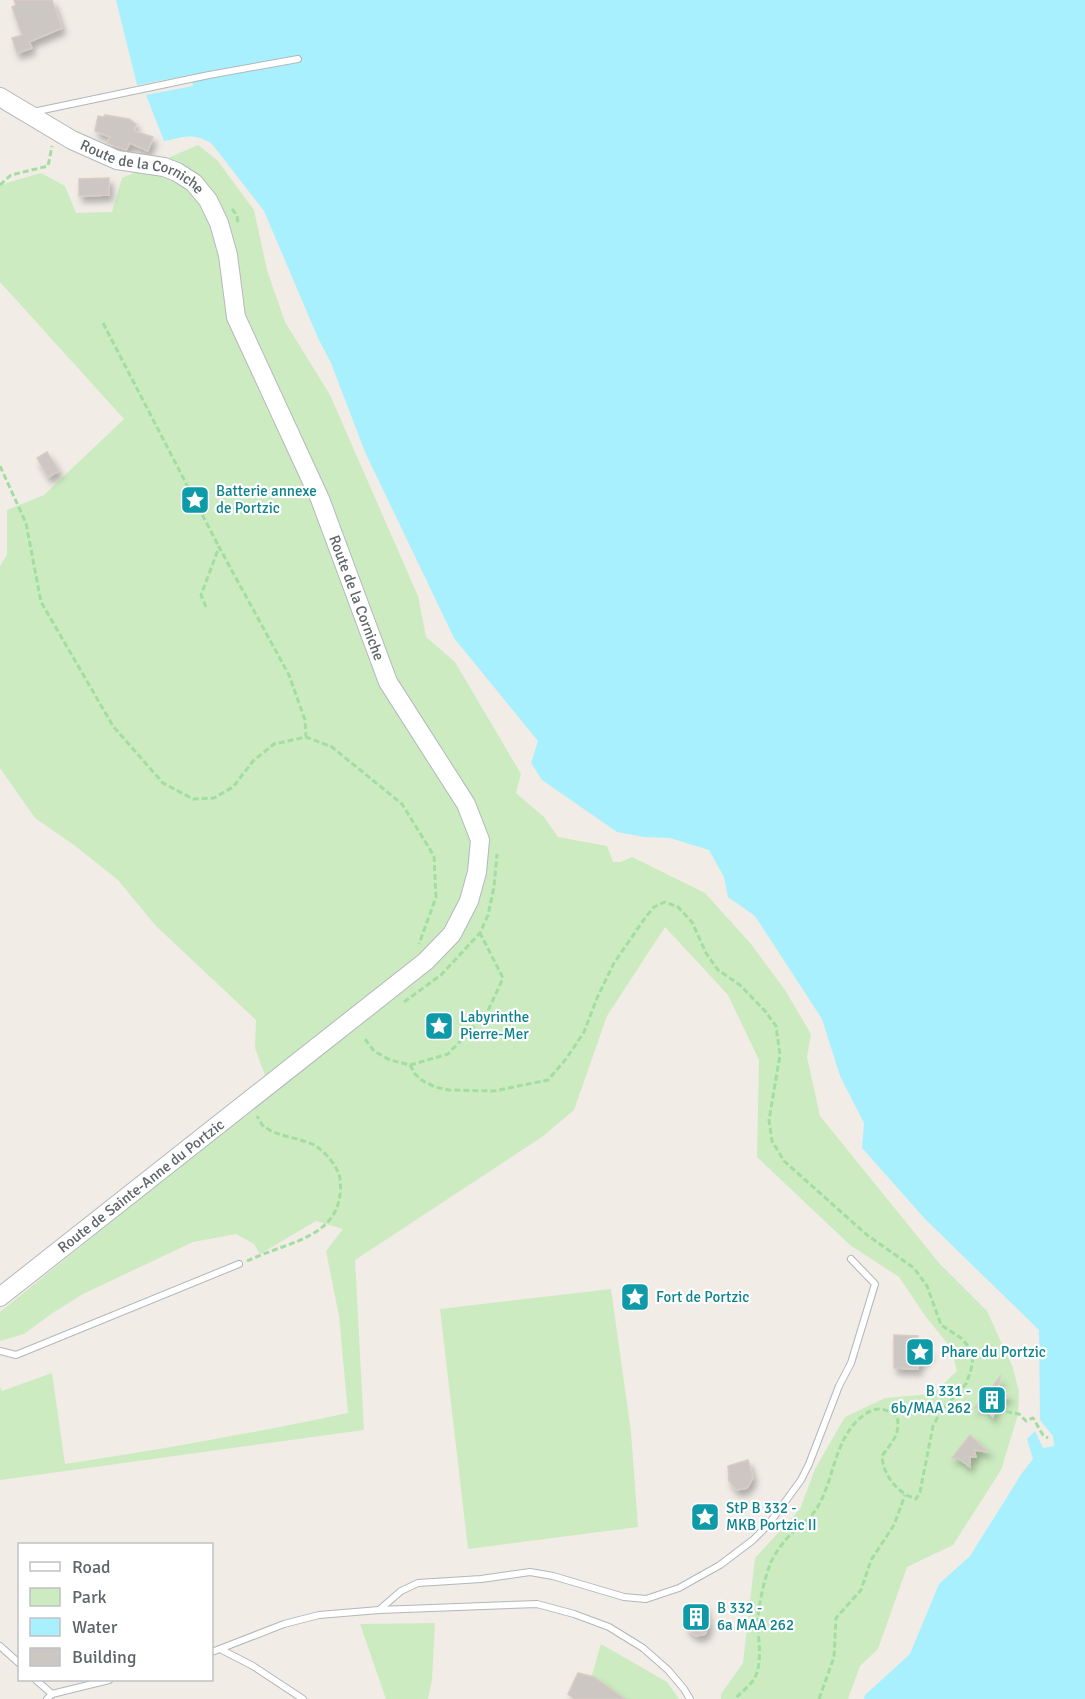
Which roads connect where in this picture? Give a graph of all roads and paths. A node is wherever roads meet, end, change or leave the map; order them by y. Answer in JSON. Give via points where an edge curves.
{"nodes":[{"id":1,"x":298,"y":59,"type":"dead end"},
{"id":2,"x":0,"y":97,"type":"edge"},
{"id":3,"x":21,"y":111,"type":"junction"},
{"id":4,"x":52,"y":129,"type":"junction"},
{"id":5,"x":0,"y":185,"type":"edge"},
{"id":6,"x":103,"y":323,"type":"dead end"},
{"id":7,"x":0,"y":466,"type":"edge"},
{"id":8,"x":219,"y":547,"type":"junction"},
{"id":9,"x":206,"y":607,"type":"dead end"},
{"id":10,"x":306,"y":737,"type":"junction"},
{"id":11,"x":480,"y":933,"type":"dead end"},
{"id":12,"x":417,"y":948,"type":"dead end"},
{"id":13,"x":365,"y":1038,"type":"dead end"},
{"id":14,"x":410,"y":1065,"type":"junction"},
{"id":15,"x":281,"y":1075,"type":"joint"},
{"id":16,"x":256,"y":1115,"type":"dead end"},
{"id":17,"x":851,"y":1259,"type":"dead end"},
{"id":18,"x":240,"y":1264,"type":"joint"},
{"id":19,"x":0,"y":1297,"type":"edge"},
{"id":20,"x":0,"y":1351,"type":"edge"},
{"id":21,"x":1000,"y":1406,"type":"dead end"},
{"id":22,"x":1048,"y":1438,"type":"dead end"},
{"id":23,"x":905,"y":1496,"type":"junction"},
{"id":24,"x":379,"y":1610,"type":"junction"},
{"id":25,"x":0,"y":1646,"type":"edge"},
{"id":26,"x":222,"y":1650,"type":"junction"},
{"id":27,"x":213,"y":1652,"type":"edge"},
{"id":28,"x":18,"y":1662,"type":"edge"},
{"id":29,"x":37,"y":1681,"type":"edge"},
{"id":30,"x":106,"y":1681,"type":"edge"},
{"id":31,"x":50,"y":1697,"type":"edge"},
{"id":32,"x":303,"y":1699,"type":"edge"},
{"id":33,"x":690,"y":1699,"type":"edge"},
{"id":34,"x":735,"y":1699,"type":"edge"},
{"id":35,"x":819,"y":1699,"type":"edge"}],
"edges":[{"from":1,"to":3,"type":"lane","via":[[37,112]]},
{"from":2,"to":3,"type":"street","name":"Route de la Corniche"},
{"from":3,"to":4,"type":"street","name":"Route de la Corniche"},
{"from":4,"to":5,"type":"path","via":[[46,139],[52,143],[48,166],[11,175]]},
{"from":4,"to":15,"type":"street","name":"Route de la Corniche","via":[[117,160],[177,172],[194,183],[208,200],[228,255],[236,317],[320,500],[388,682],[466,804],[480,840],[469,901],[452,934],[405,979]]},
{"from":6,"to":8,"type":"path"},
{"from":7,"to":10,"type":"path","via":[[26,523],[41,602],[112,726],[163,783],[193,799],[214,798],[233,786],[253,761],[274,744]]},
{"from":8,"to":9,"type":"path","via":[[201,595]]},
{"from":8,"to":10,"type":"path","via":[[290,675],[305,720]]},
{"from":10,"to":12,"type":"path","via":[[332,747],[402,804],[434,856],[436,897]]},
{"from":11,"to":14,"type":"path","via":[[503,978],[487,1013],[448,1054]]},
{"from":13,"to":14,"type":"path","via":[[374,1051]]},
{"from":14,"to":23,"type":"path","via":[[423,1081],[449,1090],[494,1091],[548,1080],[584,1032],[614,963],[645,918],[665,902],[678,907],[692,922],[718,970],[740,986],[776,1026],[780,1055],[770,1120],[772,1142],[784,1161],[867,1235],[914,1268],[927,1286],[941,1325],[969,1347],[973,1358],[971,1370],[966,1384],[933,1426],[920,1492],[916,1499]]},
{"from":15,"to":19,"type":"street","name":"Route de Sainte-Anne du Portzic"},
{"from":16,"to":18,"type":"path","via":[[264,1127],[314,1145],[331,1160],[339,1174],[341,1194],[336,1213],[324,1227]]},
{"from":17,"to":24,"type":"lane","via":[[875,1284],[851,1363],[801,1480],[768,1525],[737,1552],[679,1588],[646,1599],[530,1572],[418,1583],[401,1591]]},
{"from":18,"to":20,"type":"lane","via":[[16,1355]]},
{"from":21,"to":22,"type":"path","via":[[1003,1412],[1019,1414],[1026,1421],[1033,1418]]},
{"from":23,"to":34,"type":"path","via":[[886,1475],[882,1464],[882,1456],[900,1426],[897,1416],[878,1408],[848,1430],[836,1452],[823,1500],[813,1515],[792,1532],[769,1564],[758,1615],[756,1675]]},
{"from":23,"to":35,"type":"path","via":[[894,1525],[871,1560],[861,1590],[836,1618],[834,1657]]},
{"from":24,"to":26,"type":"lane","via":[[320,1615],[284,1624]]},
{"from":24,"to":33,"type":"lane","via":[[537,1604],[574,1614],[609,1627],[643,1648],[668,1670]]},
{"from":25,"to":28,"type":"lane"},
{"from":26,"to":27,"type":"lane"},
{"from":26,"to":32,"type":"lane"},
{"from":29,"to":31,"type":"lane"},
{"from":30,"to":31,"type":"lane"}]}
